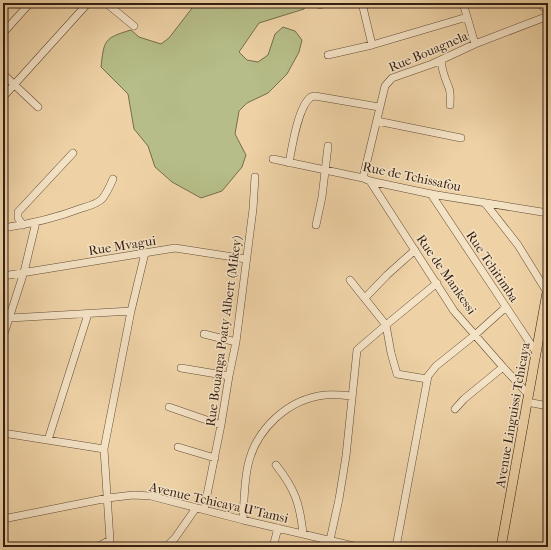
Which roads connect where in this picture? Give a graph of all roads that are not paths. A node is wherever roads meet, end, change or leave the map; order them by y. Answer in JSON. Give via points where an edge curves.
{"nodes":[{"id":1,"x":30,"y":3,"type":"edge"},
{"id":2,"x":88,"y":3,"type":"edge"},
{"id":3,"x":106,"y":3,"type":"edge"},
{"id":4,"x":362,"y":3,"type":"edge"},
{"id":5,"x":463,"y":3,"type":"edge"},
{"id":6,"x":539,"y":3,"type":"edge"},
{"id":7,"x":548,"y":11,"type":"edge"},
{"id":8,"x":548,"y":16,"type":"edge"},
{"id":9,"x":467,"y":17,"type":"junction"},
{"id":10,"x":134,"y":26,"type":"dead end"},
{"id":11,"x":3,"y":33,"type":"edge"},
{"id":12,"x":475,"y":44,"type":"junction"},
{"id":13,"x":372,"y":45,"type":"junction"},
{"id":14,"x":328,"y":55,"type":"dead end"},
{"id":15,"x":441,"y":60,"type":"junction"},
{"id":16,"x":3,"y":74,"type":"edge"},
{"id":17,"x":14,"y":85,"type":"junction"},
{"id":18,"x":3,"y":97,"type":"edge"},
{"id":19,"x":450,"y":105,"type":"dead end"},
{"id":20,"x":38,"y":107,"type":"dead end"},
{"id":21,"x":379,"y":107,"type":"junction"},
{"id":22,"x":377,"y":121,"type":"junction"},
{"id":23,"x":461,"y":138,"type":"dead end"},
{"id":24,"x":328,"y":146,"type":"dead end"},
{"id":25,"x":73,"y":154,"type":"dead end"},
{"id":26,"x":273,"y":160,"type":"dead end"},
{"id":27,"x":289,"y":163,"type":"junction"},
{"id":28,"x":325,"y":171,"type":"junction"},
{"id":29,"x":255,"y":177,"type":"dead end"},
{"id":30,"x":366,"y":179,"type":"junction"},
{"id":31,"x":113,"y":180,"type":"dead end"},
{"id":32,"x":431,"y":194,"type":"junction"},
{"id":33,"x":485,"y":203,"type":"junction"},
{"id":34,"x":548,"y":213,"type":"edge"},
{"id":35,"x":36,"y":222,"type":"junction"},
{"id":36,"x":23,"y":225,"type":"junction"},
{"id":37,"x":316,"y":225,"type":"dead end"},
{"id":38,"x":3,"y":228,"type":"edge"},
{"id":39,"x":415,"y":250,"type":"junction"},
{"id":40,"x":145,"y":253,"type":"junction"},
{"id":41,"x":246,"y":259,"type":"junction"},
{"id":42,"x":24,"y":272,"type":"junction"},
{"id":43,"x":3,"y":276,"type":"edge"},
{"id":44,"x":350,"y":280,"type":"dead end"},
{"id":45,"x":437,"y":283,"type":"junction"},
{"id":46,"x":547,"y":289,"type":"edge"},
{"id":47,"x":366,"y":298,"type":"junction"},
{"id":48,"x":506,"y":307,"type":"junction"},
{"id":49,"x":131,"y":311,"type":"junction"},
{"id":50,"x":88,"y":314,"type":"junction"},
{"id":51,"x":10,"y":318,"type":"junction"},
{"id":52,"x":545,"y":324,"type":"edge"},
{"id":53,"x":386,"y":325,"type":"junction"},
{"id":54,"x":204,"y":334,"type":"dead end"},
{"id":55,"x":476,"y":334,"type":"junction"},
{"id":56,"x":3,"y":337,"type":"edge"},
{"id":57,"x":236,"y":342,"type":"junction"},
{"id":58,"x":536,"y":352,"type":"junction"},
{"id":59,"x":503,"y":367,"type":"junction"},
{"id":60,"x":181,"y":368,"type":"dead end"},
{"id":61,"x":229,"y":376,"type":"junction"},
{"id":62,"x":427,"y":379,"type":"junction"},
{"id":63,"x":352,"y":396,"type":"junction"},
{"id":64,"x":527,"y":398,"type":"junction"},
{"id":65,"x":548,"y":406,"type":"edge"},
{"id":66,"x":169,"y":407,"type":"dead end"},
{"id":67,"x":455,"y":409,"type":"dead end"},
{"id":68,"x":222,"y":425,"type":"junction"},
{"id":69,"x":3,"y":433,"type":"edge"},
{"id":70,"x":48,"y":440,"type":"junction"},
{"id":71,"x":178,"y":447,"type":"dead end"},
{"id":72,"x":104,"y":449,"type":"junction"},
{"id":73,"x":215,"y":458,"type":"junction"},
{"id":74,"x":276,"y":465,"type":"dead end"},
{"id":75,"x":108,"y":498,"type":"junction"},
{"id":76,"x":196,"y":508,"type":"junction"},
{"id":77,"x":204,"y":510,"type":"junction"},
{"id":78,"x":3,"y":519,"type":"edge"},
{"id":79,"x":243,"y":520,"type":"junction"},
{"id":80,"x":278,"y":528,"type":"junction"},
{"id":81,"x":303,"y":534,"type":"junction"},
{"id":82,"x":330,"y":540,"type":"junction"},
{"id":83,"x":97,"y":547,"type":"edge"},
{"id":84,"x":166,"y":547,"type":"edge"},
{"id":85,"x":273,"y":547,"type":"edge"},
{"id":86,"x":358,"y":547,"type":"edge"},
{"id":87,"x":396,"y":547,"type":"edge"},
{"id":88,"x":501,"y":547,"type":"edge"}],
"edges":[{"from":1,"to":11,"type":"street"},
{"from":2,"to":17,"type":"street"},
{"from":3,"to":10,"type":"street"},
{"from":4,"to":13,"type":"street"},
{"from":5,"to":9,"type":"street"},
{"from":6,"to":7,"type":"street"},
{"from":8,"to":12,"type":"street","name":"Rue Bouagnela"},
{"from":9,"to":12,"type":"street"},
{"from":9,"to":13,"type":"street"},
{"from":12,"to":15,"type":"street","name":"Rue Bouagnela"},
{"from":13,"to":14,"type":"street"},
{"from":15,"to":19,"type":"street","via":[[450,90]]},
{"from":15,"to":21,"type":"street","name":"Rue Bouagnela","via":[[392,78],[385,86]]},
{"from":16,"to":17,"type":"street"},
{"from":17,"to":18,"type":"street"},
{"from":17,"to":20,"type":"street"},
{"from":21,"to":22,"type":"street","name":"Rue Bouagnela"},
{"from":21,"to":27,"type":"street","via":[[311,97],[306,102],[294,131]]},
{"from":22,"to":23,"type":"street"},
{"from":22,"to":30,"type":"street","name":"Rue Bouagnela"},
{"from":24,"to":28,"type":"street"},
{"from":25,"to":36,"type":"street","via":[[18,212],[18,218]]},
{"from":26,"to":27,"type":"street","name":"Rue de Tchissafou"},
{"from":27,"to":28,"type":"street","name":"Rue de Tchissafou"},
{"from":28,"to":30,"type":"street","name":"Rue de Tchissafou"},
{"from":28,"to":37,"type":"street"},
{"from":29,"to":41,"type":"street","name":"Rue Bouanga Poaty Albert (Mikey)"},
{"from":30,"to":32,"type":"street","name":"Rue de Tchissafou"},
{"from":30,"to":39,"type":"street","name":"Rue de Mankessi"},
{"from":31,"to":35,"type":"street","via":[[105,194],[95,203]]},
{"from":32,"to":33,"type":"street","name":"Rue de Tchissafou"},
{"from":32,"to":48,"type":"street","name":"Rue Tchitimba"},
{"from":33,"to":34,"type":"street","name":"Rue de Tchissafou"},
{"from":33,"to":46,"type":"street"},
{"from":35,"to":36,"type":"street"},
{"from":35,"to":42,"type":"street"},
{"from":36,"to":38,"type":"street"},
{"from":39,"to":45,"type":"street","name":"Rue de Mankessi"},
{"from":39,"to":47,"type":"street","via":[[386,275]]},
{"from":40,"to":41,"type":"street","name":"Rue Mvagui","via":[[175,248]]},
{"from":40,"to":42,"type":"street","name":"Rue Mvagui"},
{"from":40,"to":49,"type":"street"},
{"from":41,"to":57,"type":"street","name":"Rue Bouanga Poaty Albert (Mikey)"},
{"from":42,"to":43,"type":"street","name":"Rue Mvagui"},
{"from":42,"to":51,"type":"street"},
{"from":44,"to":47,"type":"street"},
{"from":45,"to":53,"type":"street"},
{"from":45,"to":55,"type":"street","name":"Rue de Mankessi","via":[[454,311]]},
{"from":46,"to":52,"type":"main road","name":"Avenue Linguissi Tchicaya"},
{"from":47,"to":53,"type":"street"},
{"from":48,"to":55,"type":"street"},
{"from":48,"to":58,"type":"street","name":"Rue Tchitimba"},
{"from":49,"to":50,"type":"street"},
{"from":49,"to":72,"type":"street"},
{"from":50,"to":51,"type":"street"},
{"from":50,"to":70,"type":"street"},
{"from":51,"to":56,"type":"street"},
{"from":52,"to":58,"type":"main road","name":"Avenue Linguissi Tchicaya"},
{"from":53,"to":62,"type":"street","via":[[397,374]]},
{"from":53,"to":63,"type":"street","via":[[357,350]]},
{"from":54,"to":57,"type":"street"},
{"from":55,"to":59,"type":"street","name":"Rue de Mankessi"},
{"from":55,"to":62,"type":"street","via":[[436,366]]},
{"from":57,"to":61,"type":"street","name":"Rue Bouanga Poaty Albert (Mikey)"},
{"from":58,"to":64,"type":"main road","name":"Avenue Linguissi Tchicaya"},
{"from":59,"to":64,"type":"street","name":"Rue de Mankessi"},
{"from":59,"to":67,"type":"street"},
{"from":60,"to":61,"type":"street"},
{"from":61,"to":68,"type":"street","name":"Rue Bouanga Poaty Albert (Mikey)"},
{"from":62,"to":87,"type":"street"},
{"from":63,"to":79,"type":"street","via":[[324,395],[306,399],[284,410],[262,432],[248,465]]},
{"from":63,"to":82,"type":"street","via":[[339,499]]},
{"from":64,"to":65,"type":"street"},
{"from":64,"to":88,"type":"main road","name":"Avenue Linguissi Tchicaya"},
{"from":66,"to":68,"type":"street"},
{"from":68,"to":73,"type":"street","name":"Rue Bouanga Poaty Albert (Mikey)"},
{"from":69,"to":70,"type":"street"},
{"from":70,"to":72,"type":"street"},
{"from":71,"to":73,"type":"street"},
{"from":72,"to":75,"type":"street"},
{"from":73,"to":77,"type":"street","name":"Rue Bouanga Poaty Albert (Mikey)"},
{"from":74,"to":81,"type":"street","via":[[294,492],[302,517]]},
{"from":75,"to":76,"type":"street","name":"Avenue Tchicaya U'Tamsi","via":[[151,496]]},
{"from":75,"to":78,"type":"street","name":"Avenue Tchicaya U'Tamsi"},
{"from":75,"to":83,"type":"street","via":[[110,540]]},
{"from":76,"to":77,"type":"street","name":"Avenue Tchicaya U'Tamsi"},
{"from":76,"to":84,"type":"street"},
{"from":77,"to":79,"type":"street","name":"Avenue Tchicaya U'Tamsi"},
{"from":79,"to":80,"type":"street","name":"Avenue Tchicaya U'Tamsi"},
{"from":80,"to":81,"type":"street","name":"Avenue Tchicaya U'Tamsi"},
{"from":80,"to":85,"type":"street"},
{"from":81,"to":82,"type":"street","name":"Avenue Tchicaya U'Tamsi"},
{"from":82,"to":86,"type":"street","name":"Avenue Tchicaya U'Tamsi"}]}
